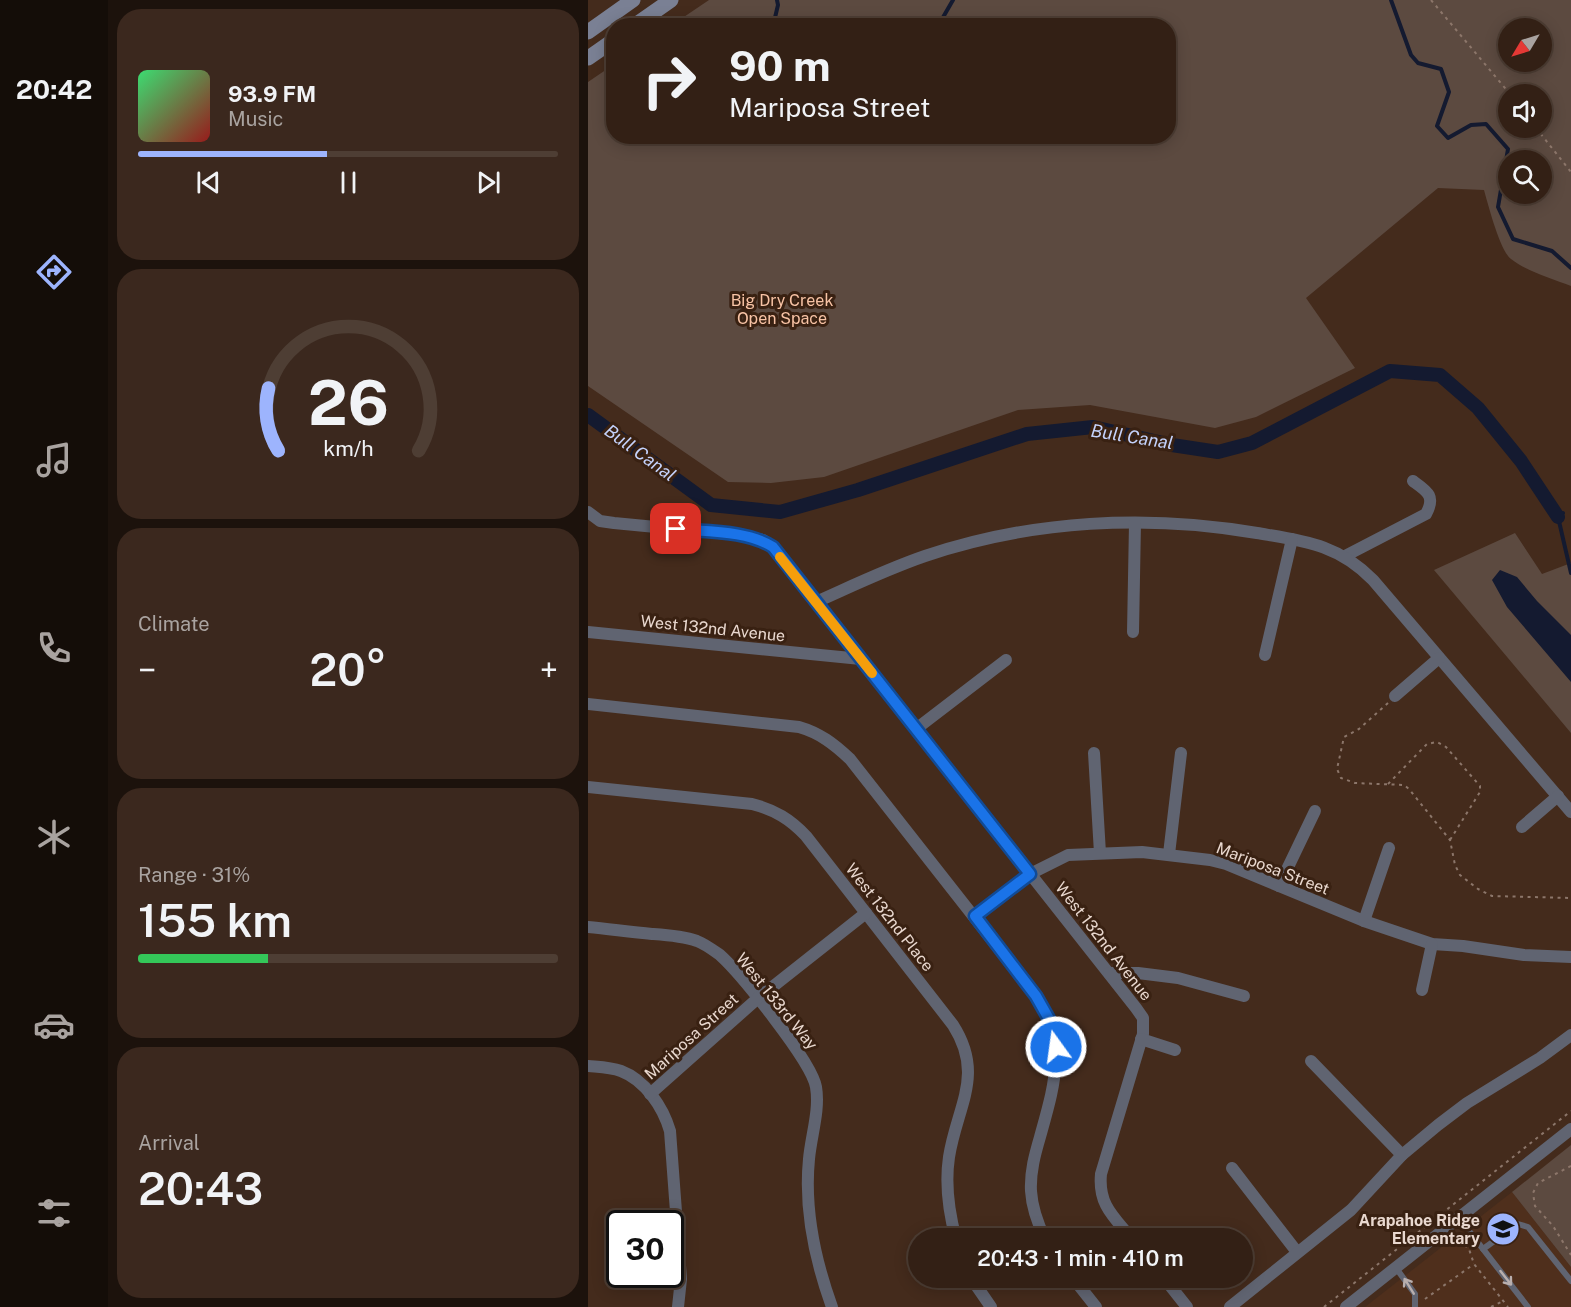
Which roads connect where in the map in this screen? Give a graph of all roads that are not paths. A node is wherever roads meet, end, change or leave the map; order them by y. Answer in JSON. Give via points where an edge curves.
{"nodes":[{"id":1,"x":633,"y":0,"type":"edge"},
{"id":2,"x":671,"y":0,"type":"edge"},
{"id":3,"x":608,"y":18,"type":"edge"},
{"id":4,"x":645,"y":18,"type":"edge"},
{"id":5,"x":606,"y":19,"type":"edge"},
{"id":6,"x":588,"y":32,"type":"edge"},
{"id":7,"x":606,"y":46,"type":"edge"},
{"id":8,"x":588,"y":58,"type":"edge"},
{"id":9,"x":1413,"y":481,"type":"dead end"},
{"id":10,"x":588,"y":512,"type":"edge"},
{"id":11,"x":1135,"y":523,"type":"junction"},
{"id":12,"x":1292,"y":539,"type":"junction"},
{"id":13,"x":1345,"y":556,"type":"junction"},
{"id":14,"x":816,"y":602,"type":"junction"},
{"id":15,"x":588,"y":632,"type":"edge"},
{"id":16,"x":1132,"y":632,"type":"dead end"},
{"id":17,"x":1265,"y":656,"type":"dead end"},
{"id":18,"x":1439,"y":658,"type":"junction"},
{"id":19,"x":861,"y":660,"type":"junction"},
{"id":20,"x":1006,"y":660,"type":"dead end"},
{"id":21,"x":1395,"y":696,"type":"road end"},
{"id":22,"x":588,"y":704,"type":"edge"},
{"id":23,"x":916,"y":729,"type":"junction"},
{"id":24,"x":1094,"y":753,"type":"dead end"},
{"id":25,"x":1181,"y":753,"type":"dead end"},
{"id":26,"x":588,"y":788,"type":"edge"},
{"id":27,"x":1557,"y":796,"type":"junction"},
{"id":28,"x":1315,"y":810,"type":"dead end"},
{"id":29,"x":1571,"y":812,"type":"edge"},
{"id":30,"x":1522,"y":827,"type":"dead end"},
{"id":31,"x":1389,"y":848,"type":"dead end"},
{"id":32,"x":1100,"y":853,"type":"junction"},
{"id":33,"x":1169,"y":854,"type":"junction"},
{"id":34,"x":1030,"y":874,"type":"junction"},
{"id":35,"x":1279,"y":886,"type":"junction"},
{"id":36,"x":866,"y":913,"type":"junction"},
{"id":37,"x":975,"y":916,"type":"junction"},
{"id":38,"x":1364,"y":921,"type":"junction"},
{"id":39,"x":588,"y":927,"type":"edge"},
{"id":40,"x":1432,"y":944,"type":"junction"},
{"id":41,"x":1571,"y":957,"type":"edge"},
{"id":42,"x":1108,"y":973,"type":"junction"},
{"id":43,"x":1422,"y":990,"type":"dead end"},
{"id":44,"x":1244,"y":996,"type":"dead end"},
{"id":45,"x":757,"y":999,"type":"junction"},
{"id":46,"x":1571,"y":1035,"type":"edge"},
{"id":47,"x":1141,"y":1039,"type":"junction"},
{"id":48,"x":1175,"y":1050,"type":"dead end"},
{"id":49,"x":1311,"y":1061,"type":"dead end"},
{"id":50,"x":588,"y":1066,"type":"edge"},
{"id":51,"x":650,"y":1094,"type":"junction"},
{"id":52,"x":1571,"y":1129,"type":"edge"},
{"id":53,"x":1402,"y":1155,"type":"junction"},
{"id":54,"x":1232,"y":1168,"type":"dead end"},
{"id":55,"x":1458,"y":1218,"type":"junction"},
{"id":56,"x":954,"y":1228,"type":"edge"},
{"id":57,"x":1040,"y":1228,"type":"edge"},
{"id":58,"x":1124,"y":1228,"type":"edge"},
{"id":59,"x":1483,"y":1249,"type":"junction"},
{"id":60,"x":1297,"y":1252,"type":"junction"},
{"id":61,"x":1396,"y":1268,"type":"junction"},
{"id":62,"x":1571,"y":1281,"type":"edge"},
{"id":63,"x":978,"y":1288,"type":"edge"},
{"id":64,"x":1081,"y":1288,"type":"edge"},
{"id":65,"x":1172,"y":1288,"type":"edge"},
{"id":66,"x":678,"y":1307,"type":"edge"},
{"id":67,"x":832,"y":1307,"type":"edge"},
{"id":68,"x":991,"y":1307,"type":"edge"},
{"id":69,"x":1096,"y":1307,"type":"edge"},
{"id":70,"x":1187,"y":1307,"type":"edge"},
{"id":71,"x":1230,"y":1307,"type":"edge"},
{"id":72,"x":1346,"y":1307,"type":"edge"},
{"id":73,"x":1416,"y":1307,"type":"edge"},
{"id":74,"x":1528,"y":1307,"type":"edge"}],
"edges":[{"from":1,"to":3,"type":"main road"},
{"from":2,"to":4,"type":"main road"},
{"from":5,"to":6,"type":"main road"},
{"from":7,"to":8,"type":"main road"},
{"from":9,"to":13,"type":"street","via":[[1429,494],[1431,506],[1426,514]]},
{"from":10,"to":14,"type":"street","via":[[614,523],[763,540],[773,547]]},
{"from":11,"to":12,"type":"street","via":[[1212,525]]},
{"from":11,"to":14,"type":"street","via":[[1078,523],[959,546],[924,556]]},
{"from":11,"to":16,"type":"street"},
{"from":12,"to":13,"type":"street"},
{"from":12,"to":17,"type":"street"},
{"from":13,"to":18,"type":"street","via":[[1373,580]]},
{"from":14,"to":19,"type":"street"},
{"from":15,"to":19,"type":"street","name":"West 132nd Avenue"},
{"from":18,"to":21,"type":"street"},
{"from":18,"to":27,"type":"street"},
{"from":19,"to":23,"type":"street","name":"West 132nd Avenue"},
{"from":20,"to":23,"type":"street"},
{"from":22,"to":37,"type":"street","via":[[772,723],[818,734],[850,759]]},
{"from":23,"to":34,"type":"street","name":"West 132nd Avenue"},
{"from":24,"to":32,"type":"street"},
{"from":25,"to":33,"type":"street"},
{"from":26,"to":36,"type":"street","name":"West 132nd Place","via":[[752,804],[777,812],[806,836]]},
{"from":27,"to":29,"type":"street"},
{"from":27,"to":30,"type":"street"},
{"from":28,"to":35,"type":"street"},
{"from":31,"to":38,"type":"street"},
{"from":32,"to":33,"type":"street","name":"Mariposa Street"},
{"from":32,"to":34,"type":"street","name":"Mariposa Street","via":[[1068,855]]},
{"from":33,"to":35,"type":"street","name":"Mariposa Street","via":[[1226,864]]},
{"from":34,"to":37,"type":"street","name":"Mariposa Street"},
{"from":34,"to":42,"type":"street","name":"West 132nd Avenue"},
{"from":35,"to":38,"type":"street","name":"Mariposa Street"},
{"from":36,"to":45,"type":"street","name":"Mariposa Street"},
{"from":36,"to":56,"type":"street","name":"West 132nd Place","via":[[953,1025],[964,1045],[968,1083],[948,1172]]},
{"from":37,"to":57,"type":"street","via":[[1036,996],[1053,1030],[1056,1075],[1034,1159],[1031,1192]]},
{"from":38,"to":40,"type":"street","name":"Mariposa Street"},
{"from":39,"to":45,"type":"street","name":"West 133rd Way","via":[[699,941],[720,956]]},
{"from":40,"to":41,"type":"street","name":"Mariposa Street"},
{"from":40,"to":43,"type":"street"},
{"from":42,"to":44,"type":"street","via":[[1178,978]]},
{"from":42,"to":47,"type":"street","name":"West 132nd Avenue","via":[[1143,1018]]},
{"from":45,"to":51,"type":"street","name":"Mariposa Street"},
{"from":45,"to":67,"type":"street","name":"West 133rd Way","via":[[802,1056],[817,1088],[808,1194],[812,1235]]},
{"from":46,"to":53,"type":"street","via":[[1467,1103]]},
{"from":47,"to":48,"type":"street"},
{"from":47,"to":58,"type":"street","name":"West 132nd Avenue","via":[[1101,1174],[1102,1199]]},
{"from":49,"to":53,"type":"street"},
{"from":50,"to":51,"type":"street","via":[[620,1071]]},
{"from":51,"to":66,"type":"street","via":[[670,1131],[681,1279]]},
{"from":52,"to":55,"type":"street"},
{"from":53,"to":60,"type":"street","via":[[1351,1209]]},
{"from":54,"to":60,"type":"street"},
{"from":55,"to":59,"type":"lane"},
{"from":55,"to":61,"type":"street"},
{"from":59,"to":62,"type":"lane","via":[[1518,1224],[1528,1227]]},
{"from":59,"to":74,"type":"lane","one_way":true},
{"from":60,"to":71,"type":"street"},
{"from":61,"to":72,"type":"street"},
{"from":73,"to":61,"type":"lane","one_way":true,"via":[[1415,1294]]},
{"from":63,"to":68,"type":"street"},
{"from":64,"to":69,"type":"street"},
{"from":65,"to":70,"type":"street"}]}
